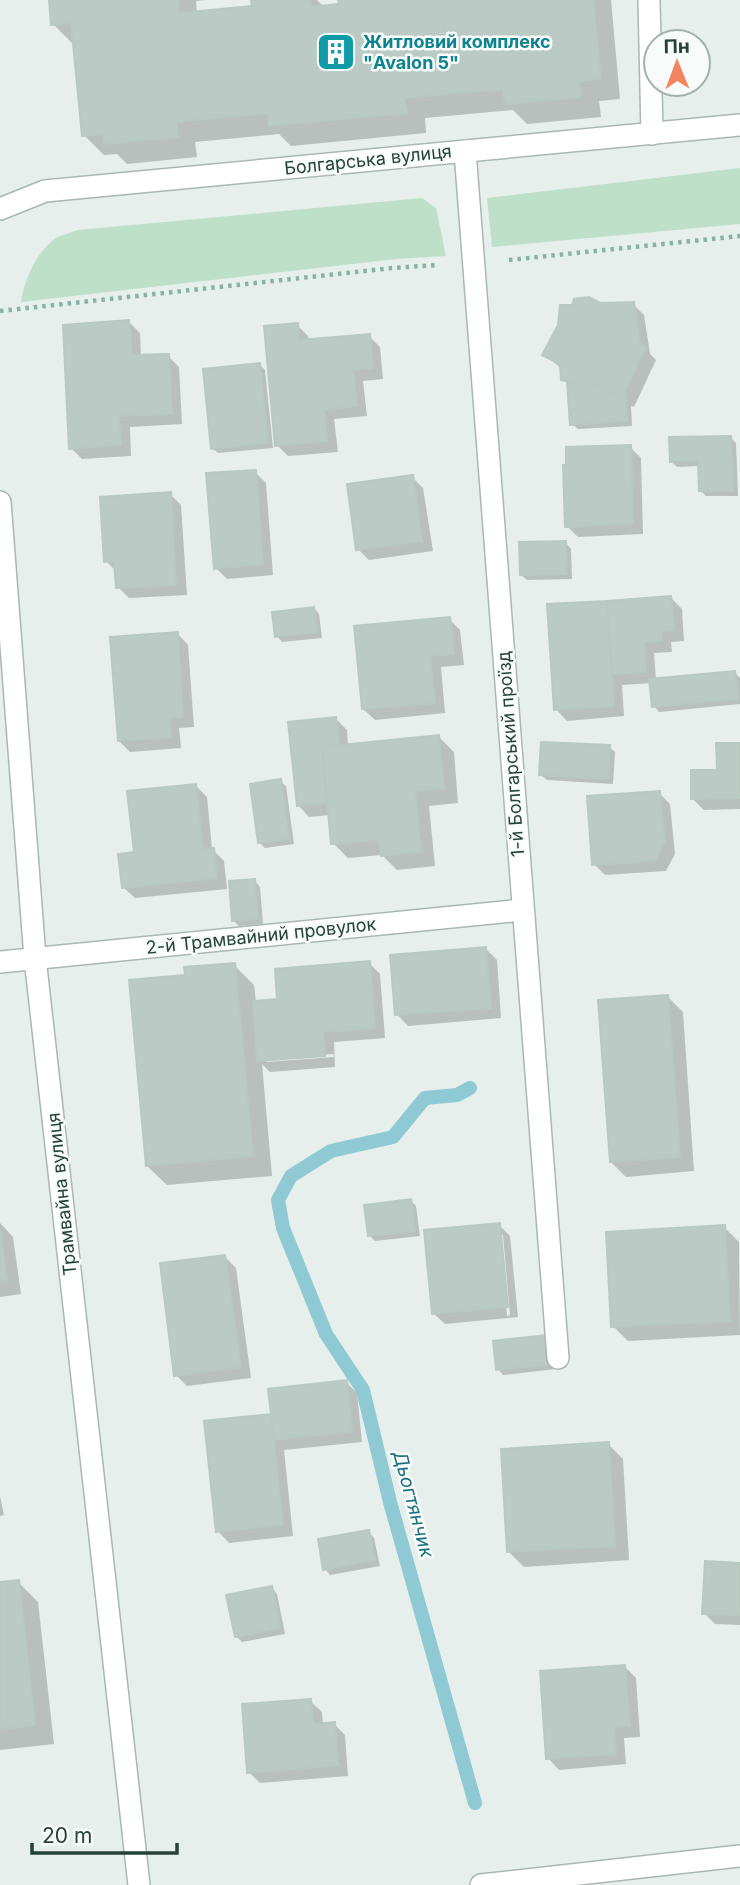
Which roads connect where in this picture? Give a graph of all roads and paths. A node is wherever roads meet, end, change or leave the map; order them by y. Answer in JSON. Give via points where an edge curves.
{"nodes":[{"id":1,"x":649,"y":0,"type":"edge"},
{"id":2,"x":740,"y":125,"type":"edge"},
{"id":3,"x":652,"y":134,"type":"junction"},
{"id":4,"x":465,"y":151,"type":"junction"},
{"id":5,"x":0,"y":209,"type":"edge"},
{"id":6,"x":740,"y":236,"type":"edge"},
{"id":7,"x":474,"y":263,"type":"junction"},
{"id":8,"x":0,"y":311,"type":"edge"},
{"id":9,"x":0,"y":502,"type":"edge"},
{"id":10,"x":522,"y":910,"type":"junction"},
{"id":11,"x":35,"y":958,"type":"junction"},
{"id":12,"x":0,"y":962,"type":"edge"},
{"id":13,"x":558,"y":1358,"type":"dead end"},
{"id":14,"x":740,"y":1856,"type":"edge"},
{"id":15,"x":139,"y":1885,"type":"edge"},
{"id":16,"x":481,"y":1885,"type":"edge"}],
"edges":[{"from":1,"to":3,"type":"street"},
{"from":2,"to":3,"type":"street","name":"Болгарська вулиця"},
{"from":3,"to":4,"type":"street","name":"Болгарська вулиця"},
{"from":4,"to":5,"type":"street","name":"Болгарська вулиця","via":[[45,191]]},
{"from":4,"to":7,"type":"street","name":"1-й Болгарський проїзд"},
{"from":6,"to":7,"type":"path"},
{"from":7,"to":8,"type":"path"},
{"from":7,"to":10,"type":"street","name":"1-й Болгарський проїзд"},
{"from":9,"to":11,"type":"street","name":"Трамвайна вулиця"},
{"from":10,"to":11,"type":"street","name":"2-й Трамвайний провулок"},
{"from":10,"to":13,"type":"street","name":"1-й Болгарський проїзд"},
{"from":11,"to":12,"type":"street","name":"2-й Трамвайний провулок"},
{"from":11,"to":15,"type":"street","name":"Трамвайна вулиця"},
{"from":14,"to":16,"type":"street"}]}
